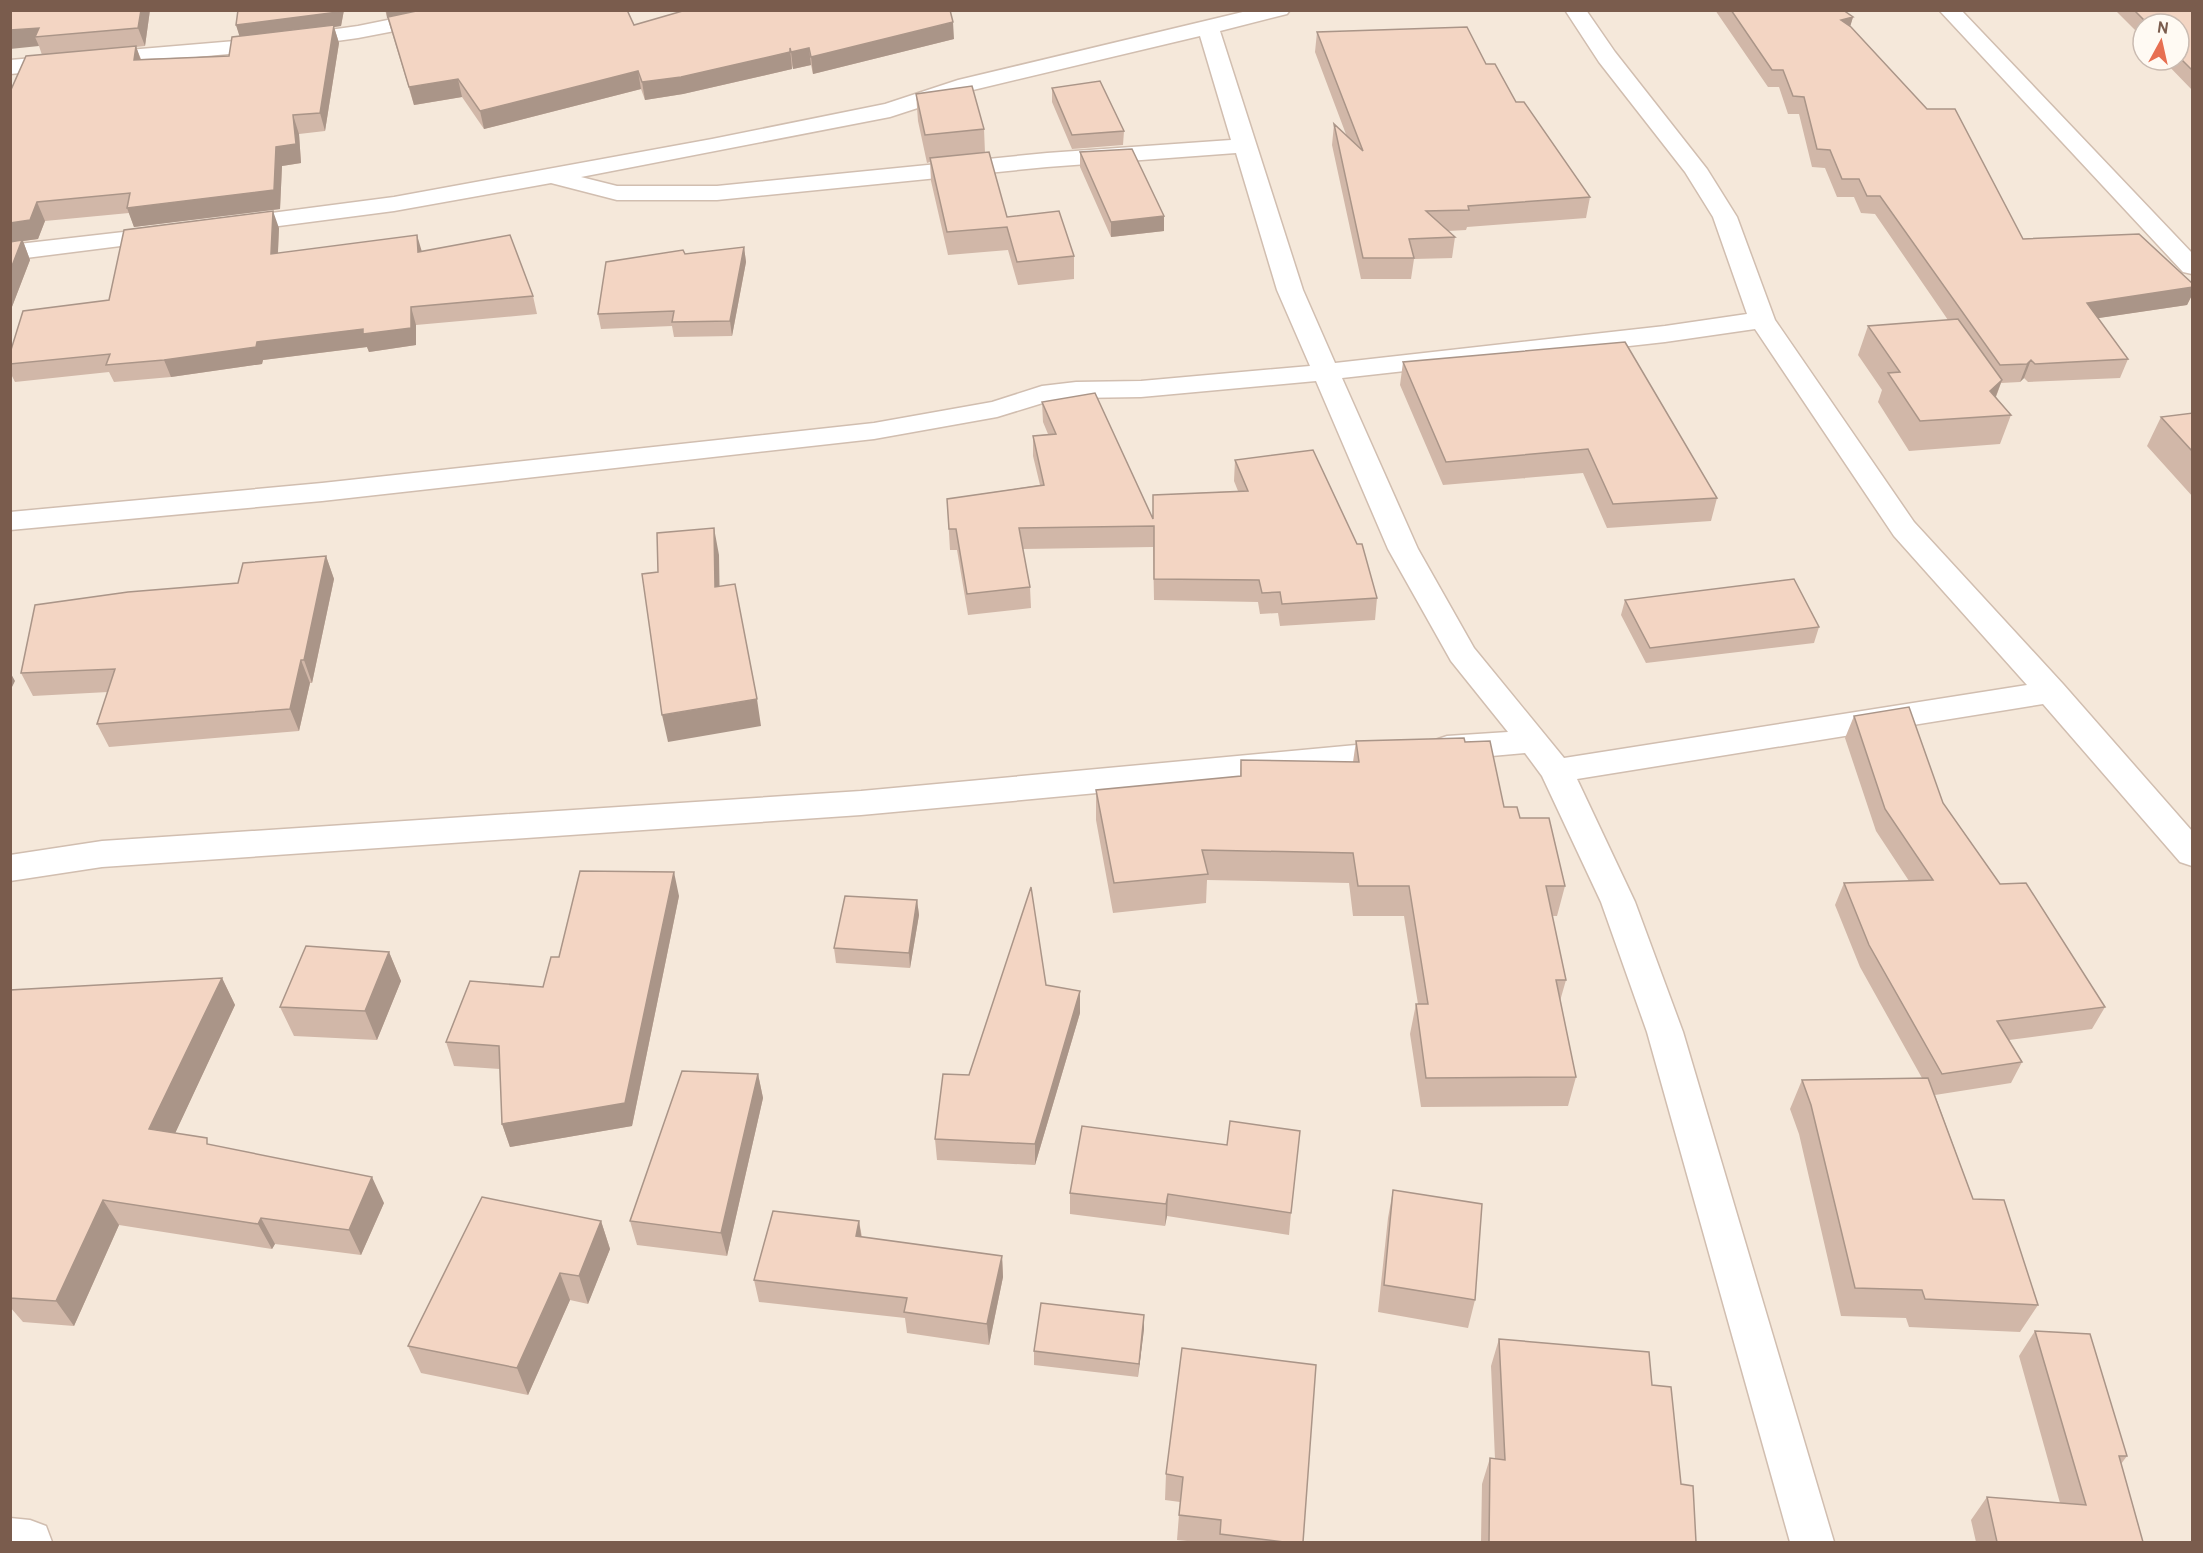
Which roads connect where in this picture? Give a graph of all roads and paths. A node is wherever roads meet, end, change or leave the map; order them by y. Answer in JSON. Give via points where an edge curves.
{"nodes":[{"id":1,"x":473,"y":10,"type":"edge"},
{"id":2,"x":1280,"y":10,"type":"edge"},
{"id":3,"x":1575,"y":10,"type":"edge"},
{"id":4,"x":1949,"y":10,"type":"edge"},
{"id":5,"x":1208,"y":28,"type":"junction"},
{"id":6,"x":10,"y":67,"type":"edge"},
{"id":7,"x":1243,"y":146,"type":"junction"},
{"id":8,"x":550,"y":177,"type":"junction"},
{"id":9,"x":208,"y":229,"type":"edge"},
{"id":10,"x":185,"y":232,"type":"edge"},
{"id":11,"x":10,"y":253,"type":"edge"},
{"id":12,"x":2193,"y":267,"type":"edge"},
{"id":13,"x":1762,"y":320,"type":"junction"},
{"id":14,"x":1328,"y":372,"type":"junction"},
{"id":15,"x":10,"y":521,"type":"edge"},
{"id":16,"x":2052,"y":692,"type":"junction"},
{"id":17,"x":1534,"y":741,"type":"junction"},
{"id":18,"x":1556,"y":771,"type":"junction"},
{"id":19,"x":2193,"y":853,"type":"edge"},
{"id":20,"x":10,"y":868,"type":"edge"},
{"id":21,"x":10,"y":1540,"type":"edge"},
{"id":22,"x":30,"y":1542,"type":"edge"},
{"id":23,"x":1812,"y":1542,"type":"edge"}],
"edges":[{"from":1,"to":6,"type":"street","via":[[272,44]]},
{"from":2,"to":5,"type":"street"},
{"from":3,"to":13,"type":"street","via":[[1695,169],[1725,217]]},
{"from":4,"to":12,"type":"street"},
{"from":5,"to":7,"type":"street"},
{"from":5,"to":8,"type":"street","via":[[966,86],[890,110]]},
{"from":7,"to":8,"type":"street","via":[[1047,160],[717,193],[617,193]]},
{"from":7,"to":14,"type":"street","via":[[1290,290]]},
{"from":8,"to":9,"type":"street","via":[[394,204]]},
{"from":10,"to":11,"type":"street"},
{"from":13,"to":14,"type":"street"},
{"from":13,"to":16,"type":"street","via":[[1904,529]]},
{"from":14,"to":15,"type":"street","via":[[1141,389],[1065,391],[997,409],[874,431],[334,491]]},
{"from":14,"to":17,"type":"street","via":[[1403,549],[1462,654]]},
{"from":16,"to":18,"type":"street"},
{"from":16,"to":19,"type":"street"},
{"from":17,"to":18,"type":"street"},
{"from":17,"to":20,"type":"street","via":[[861,803],[102,854]]},
{"from":18,"to":23,"type":"street","via":[[1618,902],[1665,1032]]},
{"from":21,"to":22,"type":"street"}]}
